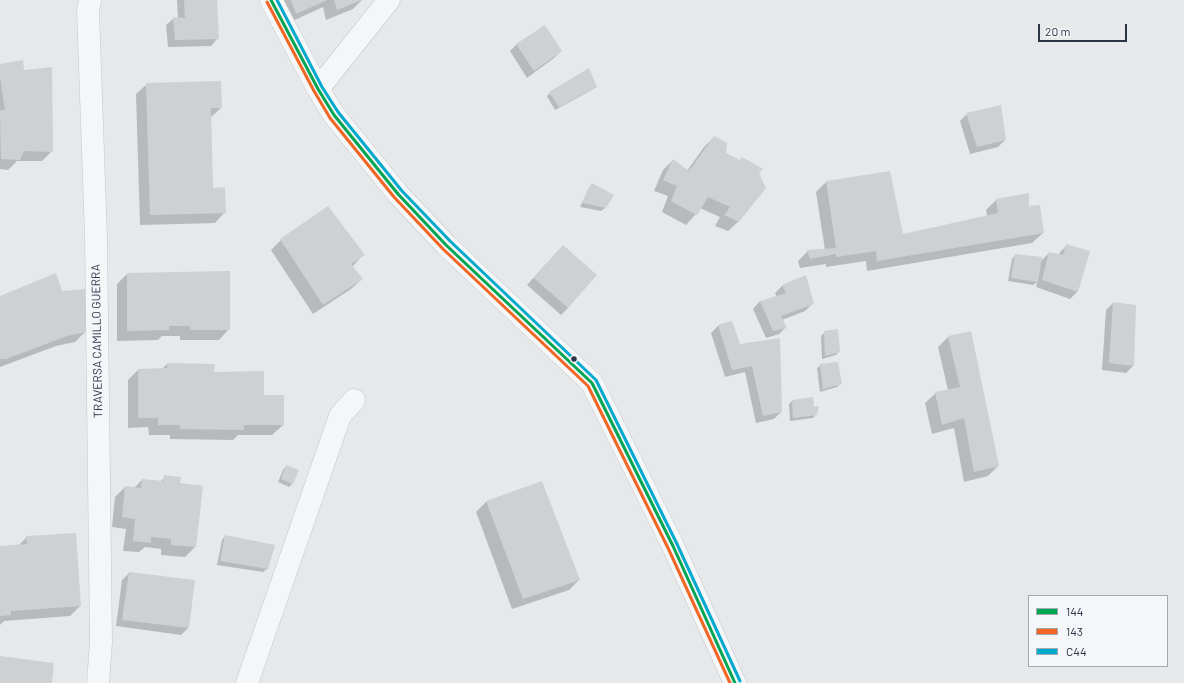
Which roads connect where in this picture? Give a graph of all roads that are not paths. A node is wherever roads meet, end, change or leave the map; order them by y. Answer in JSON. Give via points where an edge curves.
{"nodes":[{"id":1,"x":90,"y":0,"type":"edge"},
{"id":2,"x":271,"y":0,"type":"edge"},
{"id":3,"x":389,"y":0,"type":"edge"},
{"id":4,"x":318,"y":89,"type":"junction"},
{"id":5,"x":354,"y":400,"type":"dead end"},
{"id":6,"x":98,"y":683,"type":"edge"},
{"id":7,"x":246,"y":683,"type":"edge"},
{"id":8,"x":735,"y":683,"type":"edge"}],
"edges":[{"from":1,"to":6,"type":"street","name":"TRAVERSA CAMILLO GUERRA","via":[[88,11],[96,237],[101,642]]},
{"from":2,"to":4,"type":"street"},
{"from":3,"to":4,"type":"street"},
{"from":4,"to":8,"type":"street","via":[[334,115],[398,194],[446,245],[592,383],[673,546]]},
{"from":5,"to":7,"type":"street","via":[[340,416]]}]}
